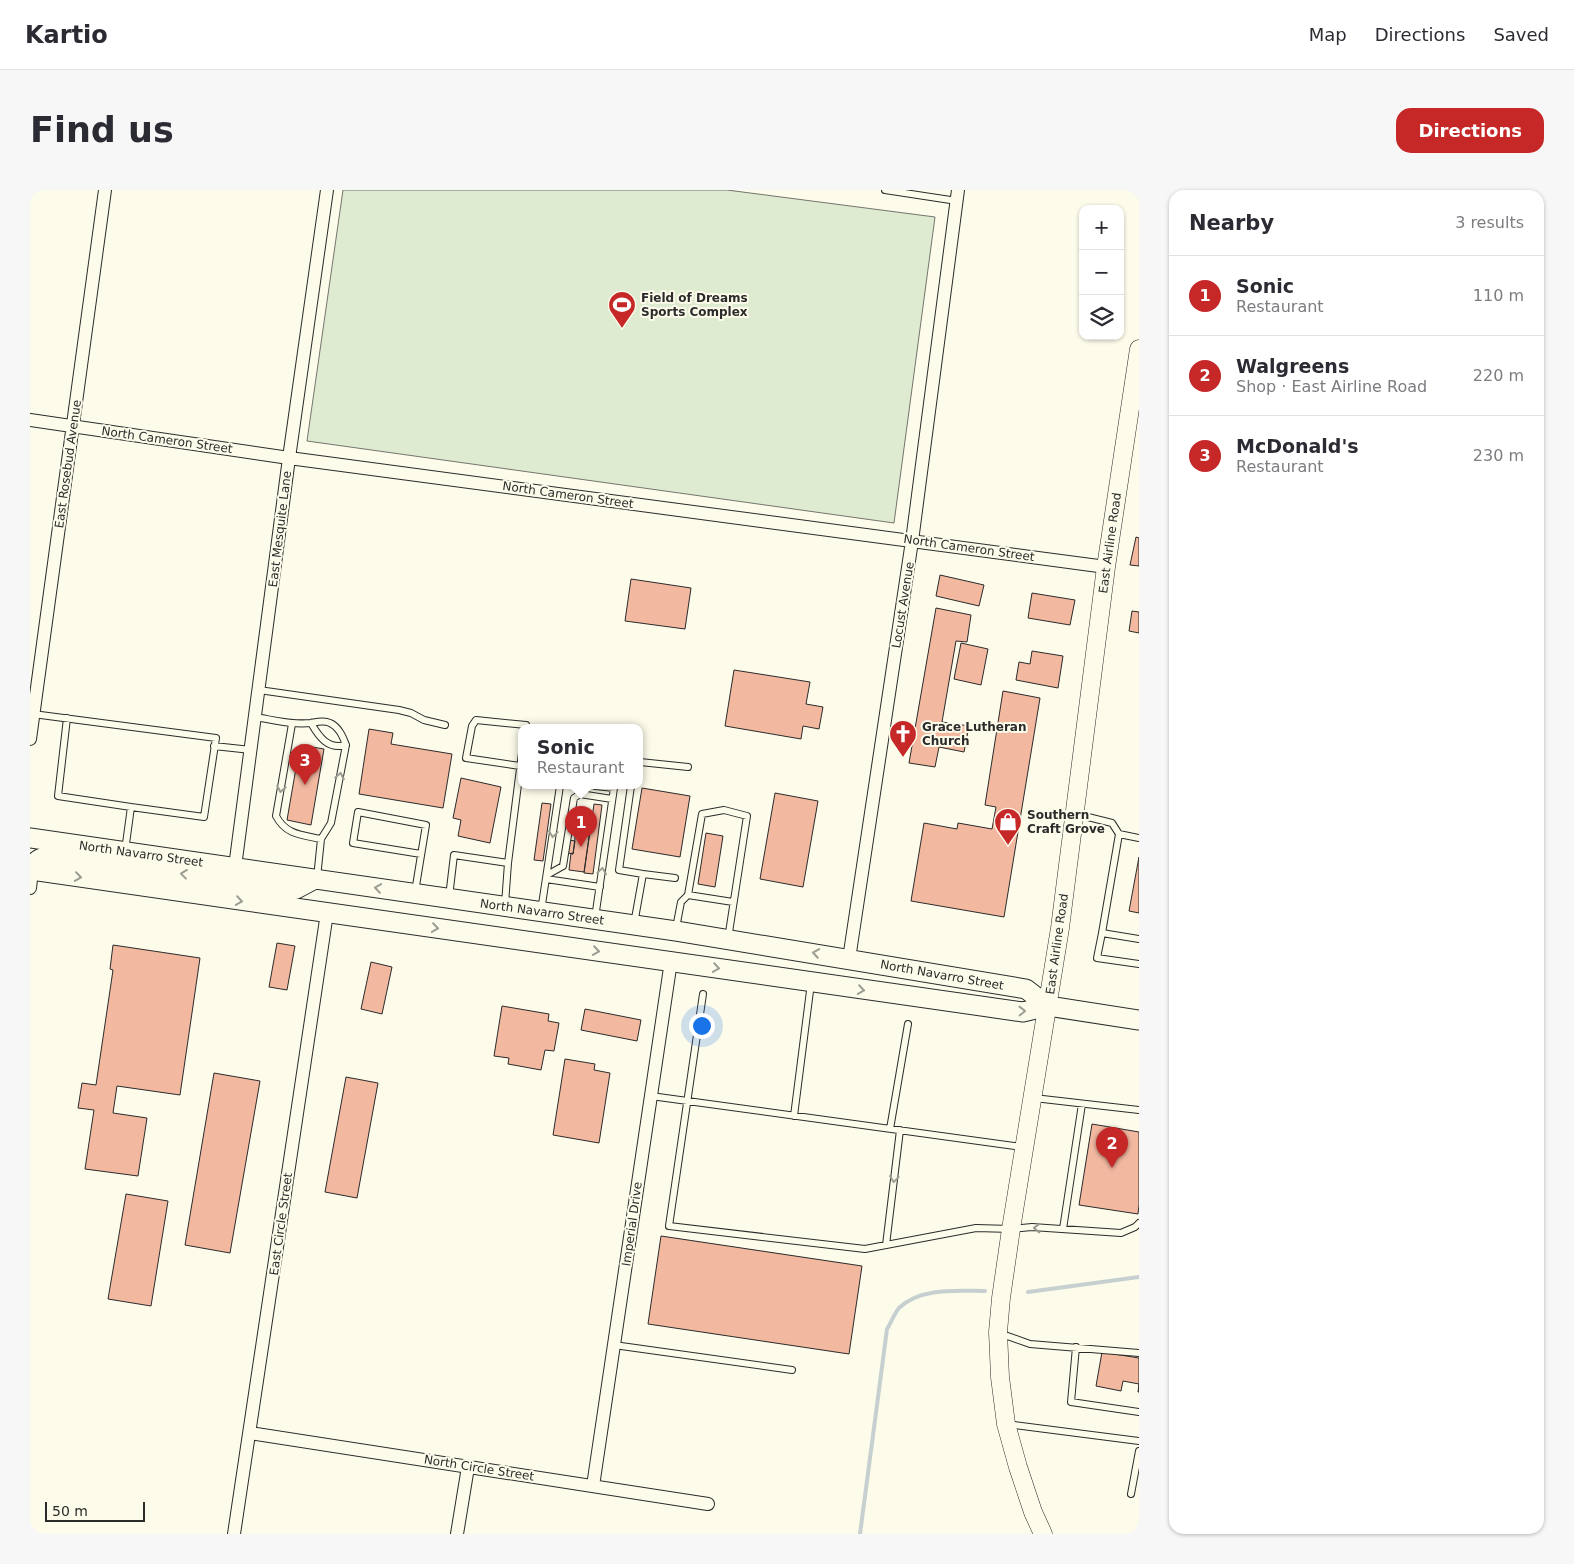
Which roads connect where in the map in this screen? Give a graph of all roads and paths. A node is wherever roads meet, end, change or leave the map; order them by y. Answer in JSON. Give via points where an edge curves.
{"nodes":[{"id":1,"x":105,"y":190,"type":"edge"},
{"id":2,"x":327,"y":190,"type":"edge"},
{"id":3,"x":885,"y":190,"type":"edge"},
{"id":4,"x":957,"y":195,"type":"edge"},
{"id":5,"x":1139,"y":348,"type":"edge"},
{"id":6,"x":30,"y":420,"type":"edge"},
{"id":7,"x":74,"y":426,"type":"junction"},
{"id":8,"x":289,"y":458,"type":"junction"},
{"id":9,"x":912,"y":541,"type":"junction"},
{"id":10,"x":1106,"y":567,"type":"junction"},
{"id":11,"x":259,"y":690,"type":"junction"},
{"id":12,"x":33,"y":714,"type":"junction"},
{"id":13,"x":255,"y":717,"type":"junction"},
{"id":14,"x":67,"y":718,"type":"junction"},
{"id":15,"x":311,"y":723,"type":"junction"},
{"id":16,"x":292,"y":724,"type":"junction"},
{"id":17,"x":518,"y":724,"type":"edge"},
{"id":18,"x":445,"y":725,"type":"dead end"},
{"id":19,"x":30,"y":739,"type":"edge"},
{"id":20,"x":346,"y":745,"type":"junction"},
{"id":21,"x":214,"y":746,"type":"junction"},
{"id":22,"x":251,"y":750,"type":"junction"},
{"id":23,"x":643,"y":762,"type":"edge"},
{"id":24,"x":518,"y":766,"type":"edge"},
{"id":25,"x":688,"y":767,"type":"dead end"},
{"id":26,"x":518,"y":782,"type":"edge"},
{"id":27,"x":560,"y":789,"type":"edge"},
{"id":28,"x":614,"y":789,"type":"edge"},
{"id":29,"x":631,"y":789,"type":"edge"},
{"id":30,"x":612,"y":799,"type":"junction"},
{"id":31,"x":130,"y":807,"type":"junction"},
{"id":32,"x":1075,"y":814,"type":"junction"},
{"id":33,"x":1119,"y":834,"type":"junction"},
{"id":34,"x":30,"y":838,"type":"edge"},
{"id":35,"x":1139,"y":838,"type":"edge"},
{"id":36,"x":321,"y":839,"type":"junction"},
{"id":37,"x":125,"y":852,"type":"junction"},
{"id":38,"x":421,"y":854,"type":"junction"},
{"id":39,"x":508,"y":863,"type":"junction"},
{"id":40,"x":235,"y":868,"type":"junction"},
{"id":41,"x":644,"y":874,"type":"junction"},
{"id":42,"x":31,"y":876,"type":"edge"},
{"id":43,"x":547,"y":877,"type":"junction"},
{"id":44,"x":675,"y":878,"type":"dead end"},
{"id":45,"x":317,"y":879,"type":"junction"},
{"id":46,"x":600,"y":887,"type":"junction"},
{"id":47,"x":415,"y":893,"type":"junction"},
{"id":48,"x":688,"y":895,"type":"junction"},
{"id":49,"x":448,"y":898,"type":"junction"},
{"id":50,"x":734,"y":902,"type":"junction"},
{"id":51,"x":504,"y":906,"type":"junction"},
{"id":52,"x":541,"y":912,"type":"junction"},
{"id":53,"x":327,"y":913,"type":"junction"},
{"id":54,"x":595,"y":920,"type":"junction"},
{"id":55,"x":633,"y":925,"type":"junction"},
{"id":56,"x":676,"y":931,"type":"junction"},
{"id":57,"x":1102,"y":933,"type":"junction"},
{"id":58,"x":1139,"y":939,"type":"edge"},
{"id":59,"x":728,"y":940,"type":"junction"},
{"id":60,"x":849,"y":959,"type":"junction"},
{"id":61,"x":671,"y":961,"type":"junction"},
{"id":62,"x":1139,"y":964,"type":"edge"},
{"id":63,"x":811,"y":982,"type":"junction"},
{"id":64,"x":703,"y":994,"type":"dead end"},
{"id":65,"x":1048,"y":1006,"type":"junction"},
{"id":66,"x":1139,"y":1020,"type":"edge"},
{"id":67,"x":908,"y":1024,"type":"dead end"},
{"id":68,"x":651,"y":1096,"type":"junction"},
{"id":69,"x":1034,"y":1098,"type":"junction"},
{"id":70,"x":687,"y":1102,"type":"junction"},
{"id":71,"x":1082,"y":1104,"type":"junction"},
{"id":72,"x":1139,"y":1110,"type":"edge"},
{"id":73,"x":794,"y":1116,"type":"junction"},
{"id":74,"x":890,"y":1129,"type":"junction"},
{"id":75,"x":900,"y":1130,"type":"junction"},
{"id":76,"x":1026,"y":1147,"type":"junction"},
{"id":77,"x":1139,"y":1223,"type":"edge"},
{"id":78,"x":1063,"y":1229,"type":"junction"},
{"id":79,"x":1011,"y":1230,"type":"junction"},
{"id":80,"x":886,"y":1245,"type":"junction"},
{"id":81,"x":998,"y":1332,"type":"junction"},
{"id":82,"x":614,"y":1345,"type":"junction"},
{"id":83,"x":1076,"y":1347,"type":"junction"},
{"id":84,"x":1139,"y":1352,"type":"edge"},
{"id":85,"x":792,"y":1370,"type":"dead end"},
{"id":86,"x":1139,"y":1412,"type":"edge"},
{"id":87,"x":1006,"y":1424,"type":"junction"},
{"id":88,"x":250,"y":1433,"type":"junction"},
{"id":89,"x":1139,"y":1441,"type":"edge"},
{"id":90,"x":1139,"y":1452,"type":"edge"},
{"id":91,"x":468,"y":1467,"type":"junction"},
{"id":92,"x":593,"y":1486,"type":"junction"},
{"id":93,"x":1131,"y":1494,"type":"dead end"},
{"id":94,"x":708,"y":1504,"type":"dead end"},
{"id":95,"x":234,"y":1534,"type":"edge"},
{"id":96,"x":457,"y":1534,"type":"edge"},
{"id":97,"x":1044,"y":1534,"type":"edge"}],
"edges":[{"from":1,"to":7,"type":"street","name":"East Rosebud Avenue"},
{"from":2,"to":8,"type":"street","name":"East Mesquite Lane"},
{"from":3,"to":4,"type":"lane"},
{"from":4,"to":9,"type":"street","name":"Locust Avenue"},
{"from":5,"to":10,"type":"main road","name":"East Airline Road"},
{"from":6,"to":7,"type":"street","name":"North Cameron Street"},
{"from":7,"to":8,"type":"street","name":"North Cameron Street"},
{"from":7,"to":12,"type":"street","name":"East Rosebud Avenue"},
{"from":8,"to":9,"type":"street","name":"North Cameron Street"},
{"from":8,"to":11,"type":"street","name":"East Mesquite Lane"},
{"from":9,"to":10,"type":"street","name":"North Cameron Street"},
{"from":9,"to":60,"type":"street","name":"Locust Avenue"},
{"from":10,"to":32,"type":"main road","name":"East Airline Road"},
{"from":11,"to":13,"type":"street","name":"East Mesquite Lane"},
{"from":11,"to":18,"type":"lane","via":[[398,710]]},
{"from":12,"to":14,"type":"lane"},
{"from":12,"to":19,"type":"street","name":"East Rosebud Avenue"},
{"from":13,"to":16,"type":"lane"},
{"from":13,"to":22,"type":"street","name":"East Mesquite Lane"},
{"from":14,"to":21,"type":"lane","via":[[216,738]]},
{"from":14,"to":31,"type":"lane","via":[[58,796]]},
{"from":15,"to":16,"type":"lane"},
{"from":15,"to":20,"type":"lane","via":[[325,742],[338,747]]},
{"from":15,"to":20,"type":"lane","via":[[330,723],[341,732]]},
{"from":16,"to":36,"type":"lane","one_way":true,"via":[[276,816],[288,831]]},
{"from":17,"to":24,"type":"lane","via":[[476,720],[466,758]]},
{"from":36,"to":20,"type":"lane","one_way":true,"via":[[331,823]]},
{"from":21,"to":22,"type":"lane"},
{"from":21,"to":31,"type":"lane","via":[[204,817]]},
{"from":22,"to":40,"type":"street","name":"East Mesquite Lane"},
{"from":23,"to":25,"type":"lane"},
{"from":26,"to":39,"type":"lane"},
{"from":27,"to":43,"type":"lane","one_way":true},
{"from":28,"to":30,"type":"lane"},
{"from":29,"to":41,"type":"lane","via":[[619,870]]},
{"from":30,"to":43,"type":"lane","via":[[580,794],[574,798],[563,866]]},
{"from":46,"to":30,"type":"lane","one_way":true},
{"from":31,"to":37,"type":"lane"},
{"from":32,"to":33,"type":"lane","via":[[1112,823]]},
{"from":32,"to":65,"type":"main road","name":"East Airline Road"},
{"from":33,"to":35,"type":"lane"},
{"from":33,"to":57,"type":"lane"},
{"from":34,"to":37,"type":"main road","name":"North Navarro Street"},
{"from":36,"to":45,"type":"lane"},
{"from":37,"to":40,"type":"main road","name":"North Navarro Street"},
{"from":38,"to":38,"type":"lane","via":[[426,825],[358,812],[354,843]]},
{"from":38,"to":47,"type":"lane"},
{"from":39,"to":49,"type":"lane","via":[[454,855]]},
{"from":39,"to":51,"type":"lane"},
{"from":40,"to":45,"type":"main road","name":"North Navarro Street"},
{"from":41,"to":44,"type":"lane"},
{"from":41,"to":55,"type":"lane"},
{"from":45,"to":42,"type":"main road","one_way":true,"via":[[296,889],[49,856],[35,861]]},
{"from":42,"to":53,"type":"main road","name":"North Navarro Street","one_way":true},
{"from":43,"to":46,"type":"lane"},
{"from":43,"to":52,"type":"lane"},
{"from":47,"to":45,"type":"main road","name":"North Navarro Street","one_way":true},
{"from":46,"to":54,"type":"lane"},
{"from":47,"to":49,"type":"main road","name":"North Navarro Street"},
{"from":48,"to":50,"type":"lane"},
{"from":48,"to":50,"type":"lane","via":[[702,814],[724,810],[747,816]]},
{"from":48,"to":56,"type":"lane","via":[[681,902]]},
{"from":49,"to":51,"type":"main road","name":"North Navarro Street"},
{"from":50,"to":59,"type":"lane"},
{"from":51,"to":52,"type":"main road","name":"North Navarro Street"},
{"from":52,"to":54,"type":"main road","name":"North Navarro Street"},
{"from":53,"to":61,"type":"main road","name":"North Navarro Street","one_way":true},
{"from":53,"to":88,"type":"street","name":"East Circle Street"},
{"from":54,"to":55,"type":"main road","name":"North Navarro Street"},
{"from":55,"to":56,"type":"main road","name":"North Navarro Street"},
{"from":56,"to":59,"type":"main road","name":"North Navarro Street"},
{"from":57,"to":58,"type":"lane"},
{"from":57,"to":62,"type":"lane","via":[[1097,958]]},
{"from":60,"to":59,"type":"main road","name":"North Navarro Street","one_way":true},
{"from":60,"to":65,"type":"main road","name":"North Navarro Street","via":[[1026,989]]},
{"from":61,"to":63,"type":"main road","name":"North Navarro Street","one_way":true},
{"from":61,"to":68,"type":"street","name":"Imperial Drive"},
{"from":63,"to":65,"type":"main road","name":"North Navarro Street","one_way":true,"via":[[1023,1012]]},
{"from":63,"to":73,"type":"lane"},
{"from":64,"to":70,"type":"lane"},
{"from":65,"to":66,"type":"main road","name":"North Navarro Street"},
{"from":65,"to":69,"type":"main road","name":"East Airline Road"},
{"from":67,"to":74,"type":"lane"},
{"from":68,"to":70,"type":"lane"},
{"from":68,"to":82,"type":"street","name":"Imperial Drive"},
{"from":69,"to":71,"type":"lane"},
{"from":69,"to":76,"type":"main road","name":"East Airline Road"},
{"from":70,"to":73,"type":"lane"},
{"from":70,"to":80,"type":"lane","via":[[669,1226],[865,1249]]},
{"from":71,"to":72,"type":"lane"},
{"from":71,"to":78,"type":"lane"},
{"from":73,"to":74,"type":"lane"},
{"from":74,"to":75,"type":"lane"},
{"from":75,"to":76,"type":"lane"},
{"from":75,"to":80,"type":"lane","one_way":true},
{"from":76,"to":79,"type":"main road","name":"East Airline Road"},
{"from":77,"to":78,"type":"lane","via":[[1121,1233]]},
{"from":78,"to":79,"type":"lane","one_way":true,"via":[[1032,1227]]},
{"from":79,"to":80,"type":"lane","via":[[976,1228]]},
{"from":79,"to":81,"type":"main road","name":"East Airline Road"},
{"from":81,"to":83,"type":"lane","via":[[1030,1344]]},
{"from":81,"to":87,"type":"main road","name":"East Airline Road"},
{"from":82,"to":85,"type":"lane"},
{"from":82,"to":92,"type":"street","name":"Imperial Drive"},
{"from":83,"to":84,"type":"lane"},
{"from":83,"to":86,"type":"lane","via":[[1071,1402]]},
{"from":87,"to":89,"type":"lane"},
{"from":87,"to":97,"type":"main road","name":"East Airline Road","via":[[1033,1512]]},
{"from":88,"to":91,"type":"street","name":"North Circle Street"},
{"from":88,"to":95,"type":"street","name":"East Circle Street"},
{"from":90,"to":93,"type":"lane"},
{"from":91,"to":92,"type":"street","name":"North Circle Street"},
{"from":91,"to":96,"type":"street"},
{"from":92,"to":94,"type":"street","name":"North Circle Street"}]}
